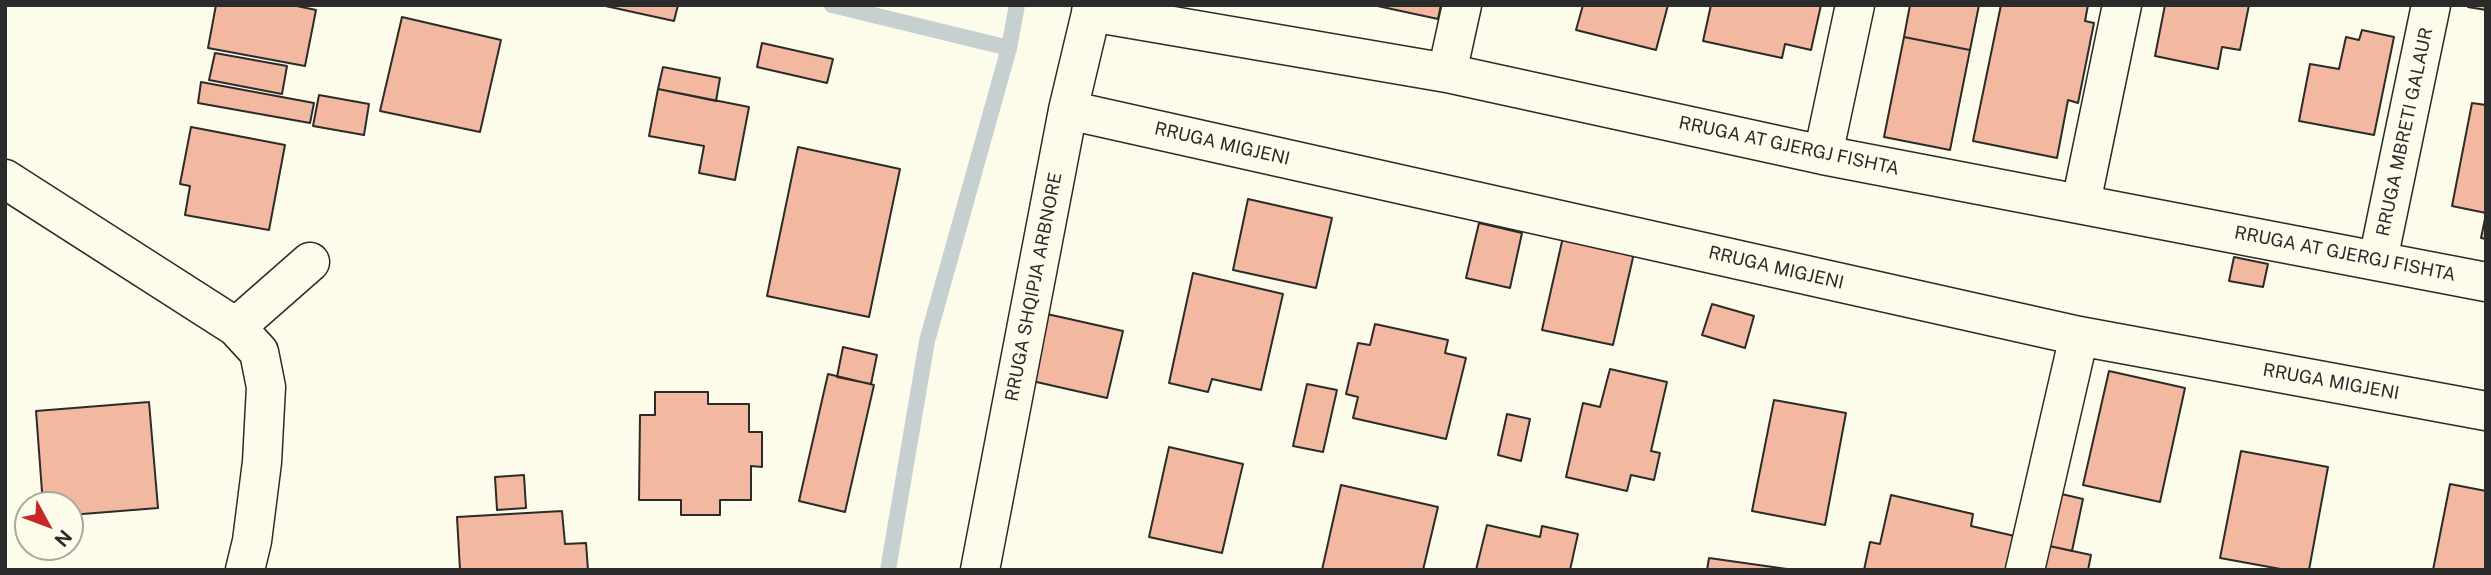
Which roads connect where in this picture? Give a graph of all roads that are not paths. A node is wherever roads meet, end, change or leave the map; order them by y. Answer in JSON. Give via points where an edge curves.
{"nodes":[{"id":1,"x":1462,"y":5,"type":"edge"},
{"id":2,"x":1855,"y":5,"type":"edge"},
{"id":3,"x":2122,"y":5,"type":"edge"},
{"id":4,"x":2431,"y":5,"type":"edge"},
{"id":5,"x":1092,"y":8,"type":"edge"},
{"id":6,"x":1447,"y":73,"type":"junction"},
{"id":7,"x":1068,"y":110,"type":"junction"},
{"id":8,"x":1823,"y":155,"type":"junction"},
{"id":9,"x":5,"y":179,"type":"edge"},
{"id":10,"x":2081,"y":203,"type":"junction"},
{"id":11,"x":2378,"y":260,"type":"junction"},
{"id":12,"x":310,"y":262,"type":"dead end"},
{"id":13,"x":2486,"y":282,"type":"edge"},
{"id":14,"x":236,"y":327,"type":"junction"},
{"id":15,"x":2079,"y":336,"type":"junction"},
{"id":16,"x":2486,"y":411,"type":"edge"},
{"id":17,"x":245,"y":570,"type":"edge"},
{"id":18,"x":980,"y":570,"type":"edge"},
{"id":19,"x":2025,"y":570,"type":"edge"}],
"edges":[{"from":1,"to":6,"type":"street"},
{"from":2,"to":8,"type":"street"},
{"from":3,"to":10,"type":"street"},
{"from":4,"to":11,"type":"street","name":"RRUGA MBRETI GALAUR"},
{"from":5,"to":6,"type":"street","name":"RRUGA AT GJERGJ FISHTA"},
{"from":5,"to":7,"type":"street","name":"RRUGA SHQIPJA ARBNORE"},
{"from":6,"to":8,"type":"street","name":"RRUGA AT GJERGJ FISHTA"},
{"from":7,"to":15,"type":"street","name":"RRUGA MIGJENI"},
{"from":7,"to":18,"type":"street","name":"RRUGA SHQIPJA ARBNORE"},
{"from":8,"to":10,"type":"street","name":"RRUGA AT GJERGJ FISHTA"},
{"from":9,"to":14,"type":"street"},
{"from":10,"to":11,"type":"street","name":"RRUGA AT GJERGJ FISHTA"},
{"from":11,"to":13,"type":"street","name":"RRUGA AT GJERGJ FISHTA"},
{"from":12,"to":14,"type":"street"},
{"from":14,"to":17,"type":"street","via":[[259,352],[266,387],[258,501]]},
{"from":15,"to":16,"type":"street","name":"RRUGA MIGJENI"},
{"from":15,"to":19,"type":"street"}]}
